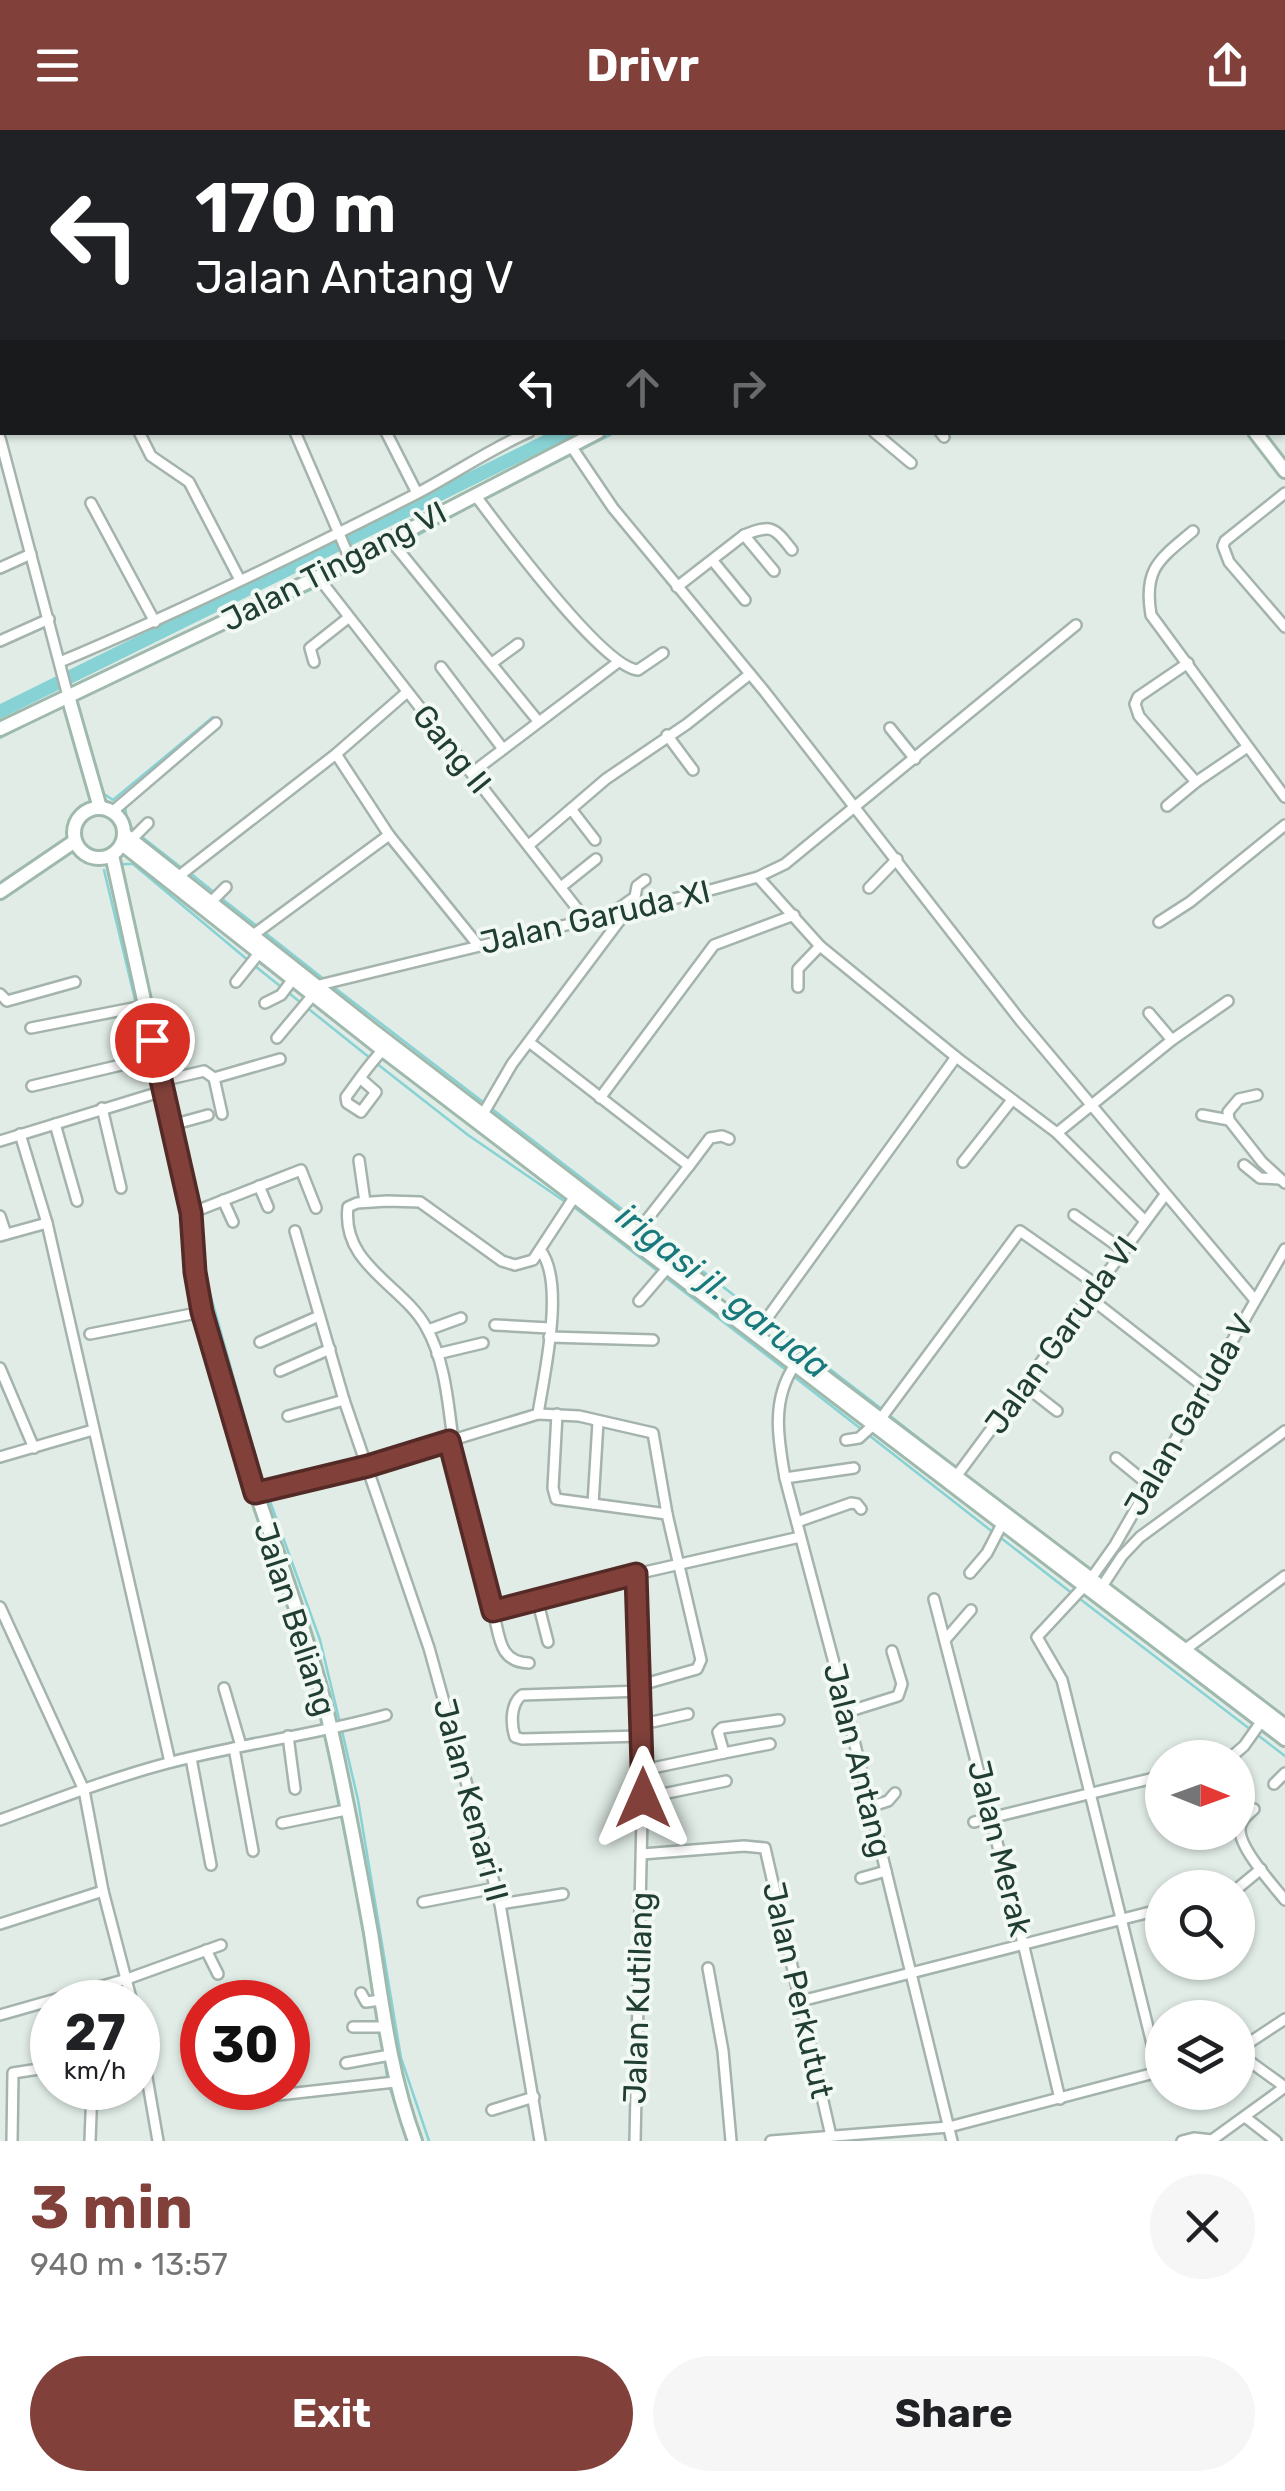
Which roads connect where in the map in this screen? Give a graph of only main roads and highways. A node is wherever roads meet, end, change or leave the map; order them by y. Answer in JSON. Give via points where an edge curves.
{"nodes":[{"id":1,"x":592,"y":435,"type":"edge"},
{"id":2,"x":1260,"y":435,"type":"edge"},
{"id":3,"x":1285,"y":471,"type":"edge"},
{"id":4,"x":67,"y":691,"type":"junction"},
{"id":5,"x":0,"y":729,"type":"edge"},
{"id":6,"x":106,"y":810,"type":"junction"},
{"id":7,"x":75,"y":842,"type":"junction"},
{"id":8,"x":122,"y":843,"type":"junction"},
{"id":9,"x":0,"y":892,"type":"edge"},
{"id":10,"x":308,"y":996,"type":"junction"},
{"id":11,"x":368,"y":1032,"type":"junction"},
{"id":12,"x":665,"y":1269,"type":"junction"},
{"id":13,"x":871,"y":1427,"type":"junction"},
{"id":14,"x":954,"y":1480,"type":"junction"},
{"id":15,"x":1086,"y":1590,"type":"junction"},
{"id":16,"x":1136,"y":1621,"type":"junction"},
{"id":17,"x":1282,"y":1733,"type":"edge"},
{"id":18,"x":414,"y":2141,"type":"edge"}],
"edges":[{"from":1,"to":4,"type":"main road","name":"Jalan Tingang VI","via":[[393,538],[347,554],[318,577]]},
{"from":2,"to":3,"type":"main road"},
{"from":4,"to":5,"type":"main road","name":"Jalan Tingang VI"},
{"from":4,"to":6,"type":"main road"},
{"from":6,"to":7,"type":"main road","via":[[80,816]]},
{"from":6,"to":8,"type":"main road","via":[[120,819]]},
{"from":7,"to":8,"type":"main road","via":[[90,857]]},
{"from":7,"to":9,"type":"main road"},
{"from":8,"to":10,"type":"main road","via":[[254,961]]},
{"from":8,"to":10,"type":"main road","via":[[178,876],[253,935]]},
{"from":8,"to":18,"type":"main road","name":"Jalan Beliang","via":[[143,1006],[191,1213],[202,1312],[331,1730],[395,2082]]},
{"from":10,"to":11,"type":"main road"},
{"from":11,"to":12,"type":"main road","via":[[638,1230]]},
{"from":11,"to":12,"type":"main road","via":[[377,1056]]},
{"from":12,"to":13,"type":"main road"},
{"from":12,"to":13,"type":"main road","via":[[760,1328]]},
{"from":13,"to":14,"type":"main road"},
{"from":14,"to":15,"type":"main road"},
{"from":14,"to":15,"type":"main road","via":[[997,1531]]},
{"from":15,"to":16,"type":"main road"},
{"from":16,"to":17,"type":"main road"},
{"from":16,"to":17,"type":"main road","via":[[1256,1730]]}]}
